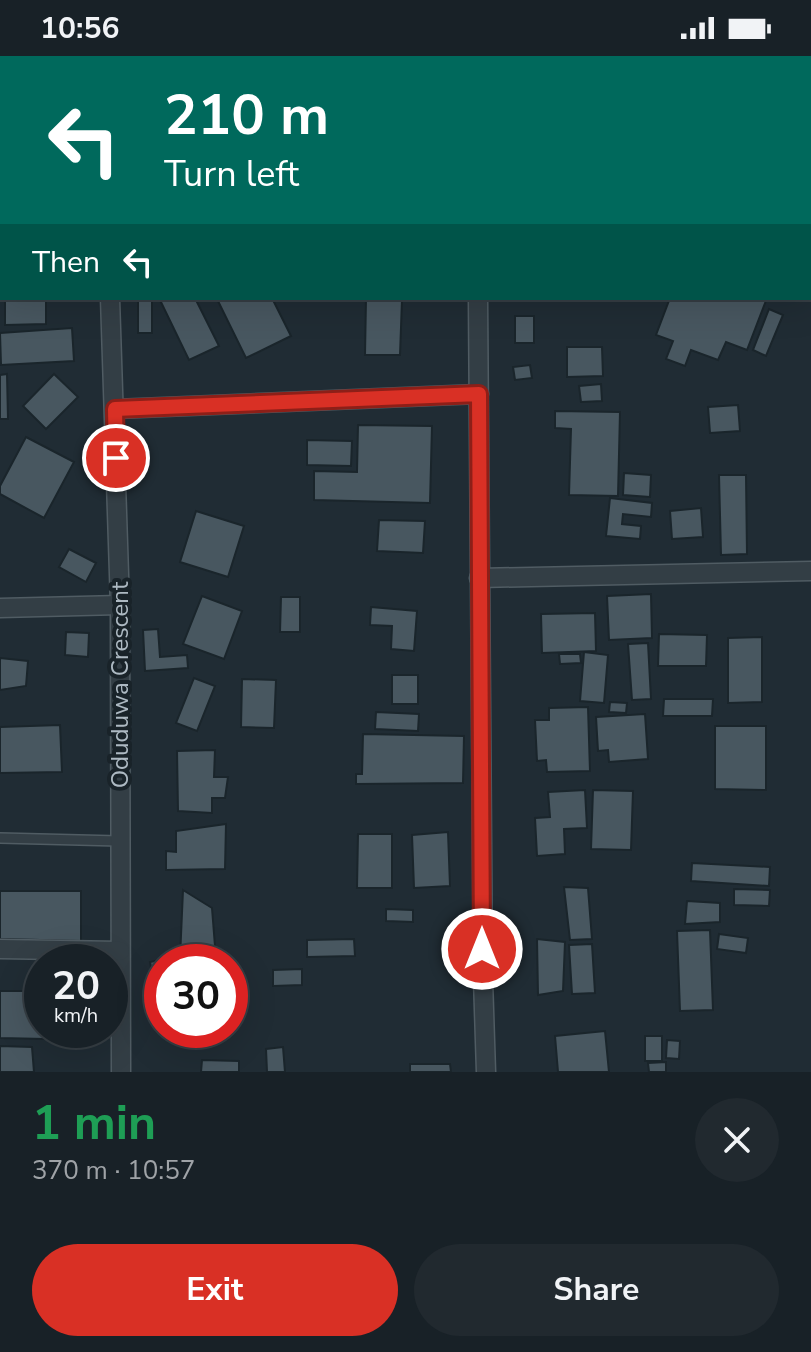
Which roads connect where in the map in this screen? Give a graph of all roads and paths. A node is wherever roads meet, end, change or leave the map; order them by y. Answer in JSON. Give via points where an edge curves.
{"nodes":[{"id":1,"x":110,"y":300,"type":"edge"},
{"id":2,"x":478,"y":300,"type":"edge"},
{"id":3,"x":479,"y":394,"type":"junction"},
{"id":4,"x":115,"y":409,"type":"junction"},
{"id":5,"x":811,"y":571,"type":"edge"},
{"id":6,"x":479,"y":578,"type":"junction"},
{"id":7,"x":120,"y":605,"type":"junction"},
{"id":8,"x":0,"y":608,"type":"edge"},
{"id":9,"x":0,"y":838,"type":"edge"},
{"id":10,"x":119,"y":841,"type":"junction"},
{"id":11,"x":120,"y":944,"type":"edge"},
{"id":12,"x":0,"y":949,"type":"edge"},
{"id":13,"x":24,"y":949,"type":"edge"},
{"id":14,"x":121,"y":1048,"type":"edge"},
{"id":15,"x":121,"y":1072,"type":"edge"},
{"id":16,"x":486,"y":1072,"type":"edge"}],
"edges":[{"from":1,"to":4,"type":"street","name":"Oduduwa Crescent"},
{"from":2,"to":3,"type":"street"},
{"from":3,"to":4,"type":"street"},
{"from":3,"to":6,"type":"street"},
{"from":4,"to":7,"type":"street","name":"Oduduwa Crescent"},
{"from":5,"to":6,"type":"street"},
{"from":6,"to":16,"type":"street"},
{"from":7,"to":8,"type":"street"},
{"from":7,"to":10,"type":"street","name":"Oduduwa Crescent"},
{"from":9,"to":10,"type":"lane"},
{"from":10,"to":11,"type":"street","name":"Oduduwa Crescent"},
{"from":12,"to":13,"type":"street"},
{"from":14,"to":15,"type":"street","name":"Oduduwa Crescent"}]}
